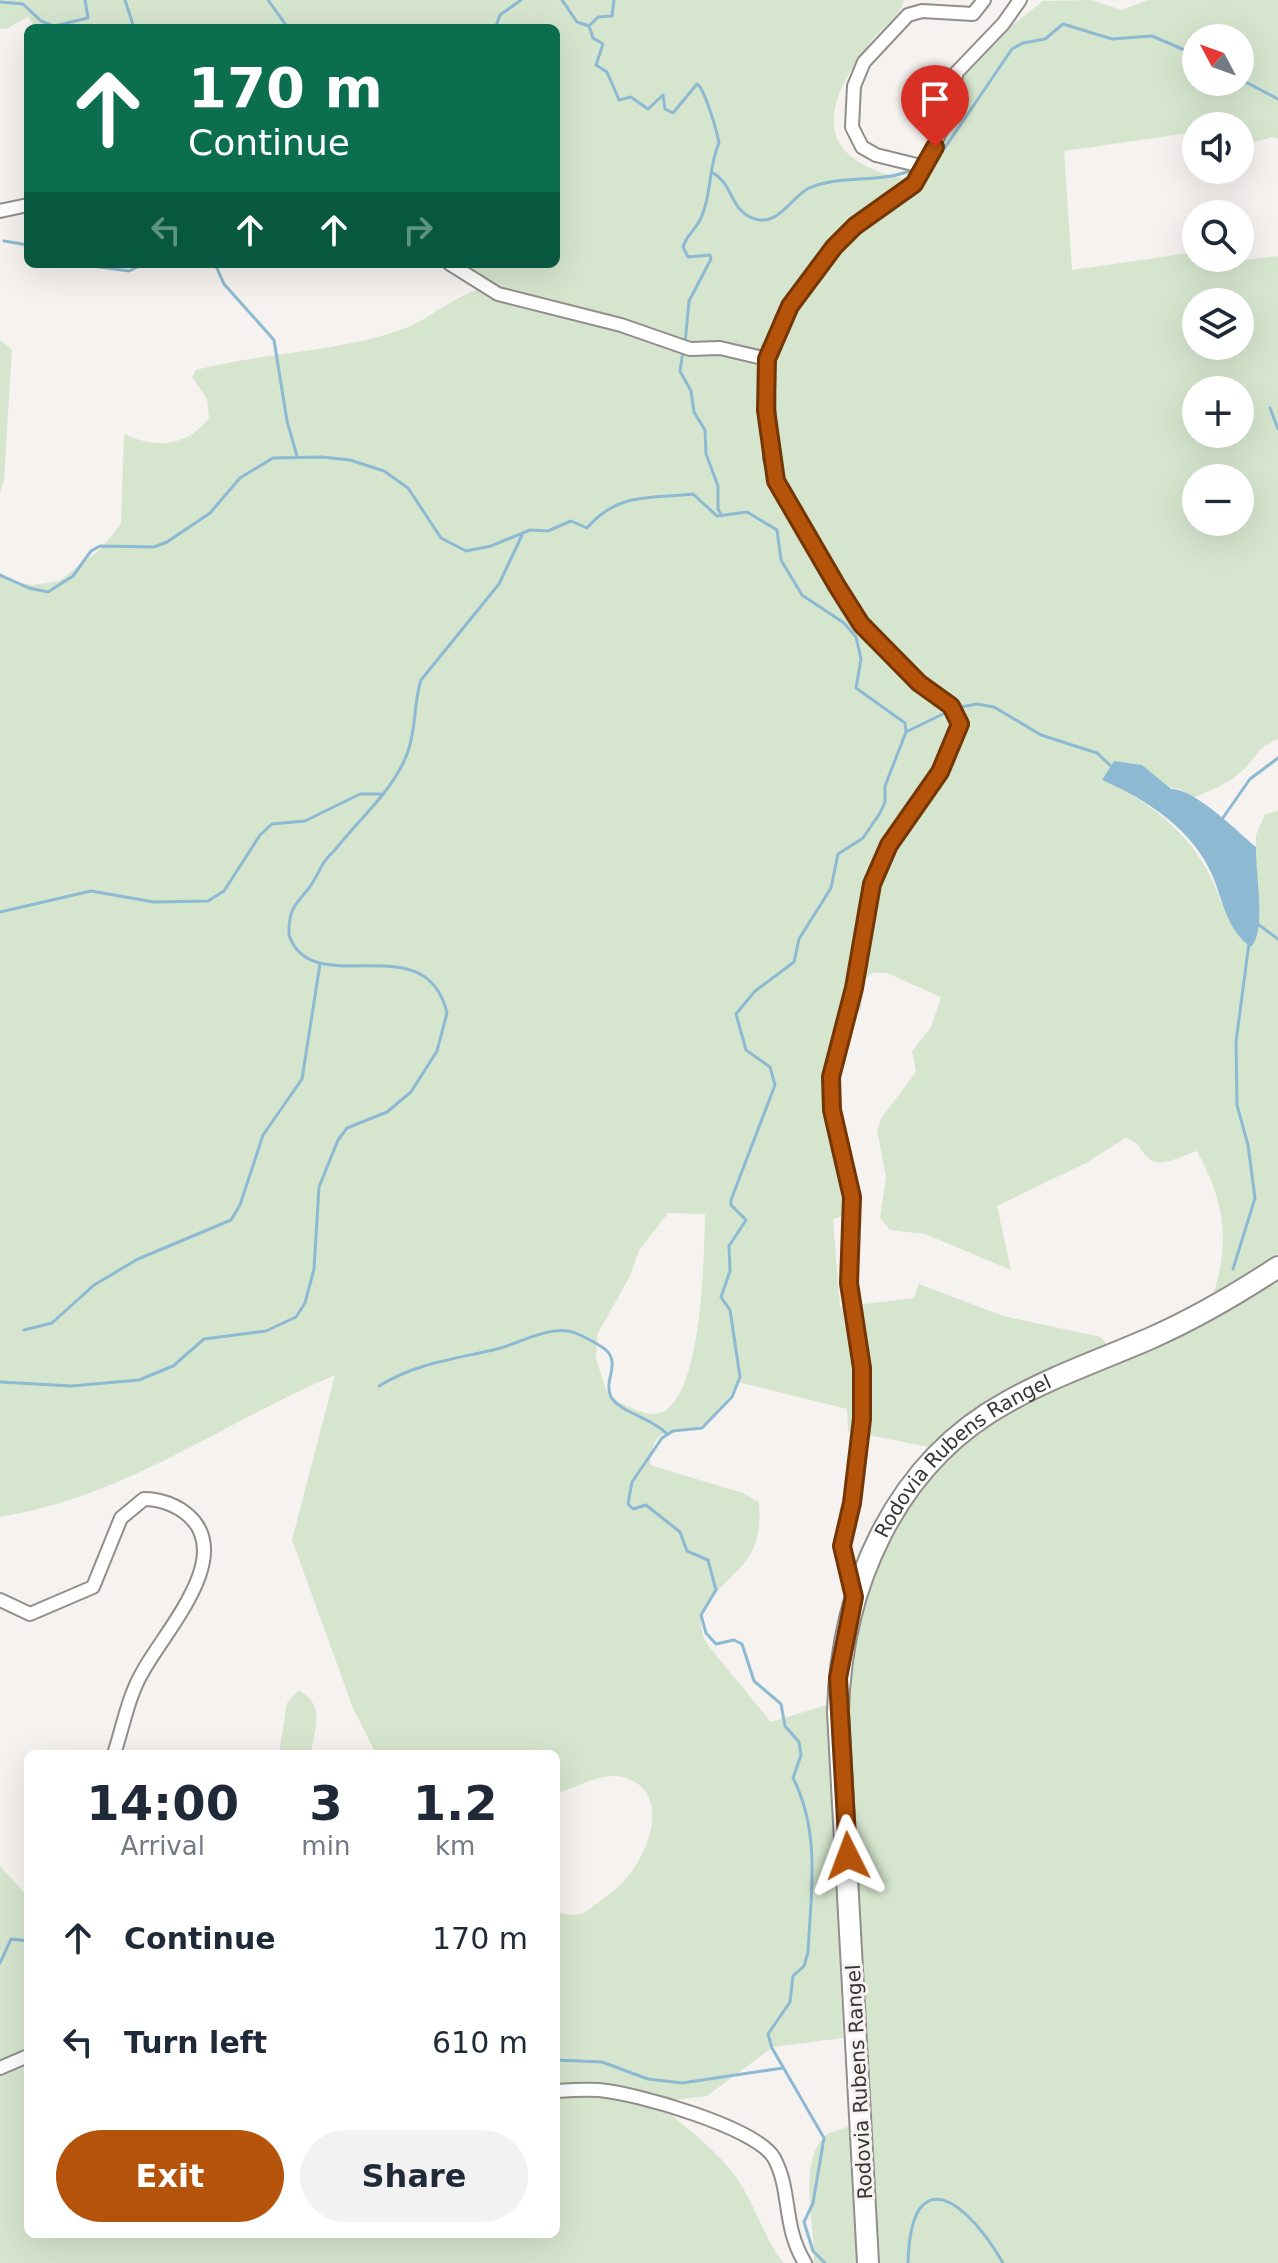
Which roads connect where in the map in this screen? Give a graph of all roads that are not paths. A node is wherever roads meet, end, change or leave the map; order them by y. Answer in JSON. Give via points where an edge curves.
{"nodes":[{"id":1,"x":984,"y":0,"type":"edge"},
{"id":2,"x":1020,"y":0,"type":"edge"},
{"id":3,"x":925,"y":167,"type":"junction"},
{"id":4,"x":24,"y":206,"type":"edge"},
{"id":5,"x":0,"y":211,"type":"edge"},
{"id":6,"x":456,"y":268,"type":"edge"},
{"id":7,"x":767,"y":359,"type":"junction"},
{"id":8,"x":1278,"y":1267,"type":"edge"},
{"id":9,"x":854,"y":1597,"type":"junction"},
{"id":10,"x":0,"y":1600,"type":"edge"},
{"id":11,"x":115,"y":1750,"type":"edge"},
{"id":12,"x":24,"y":2058,"type":"edge"},
{"id":13,"x":0,"y":2068,"type":"edge"},
{"id":14,"x":560,"y":2091,"type":"edge"},
{"id":15,"x":805,"y":2263,"type":"edge"},
{"id":16,"x":868,"y":2263,"type":"edge"}],
"edges":[{"from":1,"to":3,"type":"street","via":[[973,14],[908,15],[859,70],[852,127],[862,147]]},
{"from":2,"to":3,"type":"street","via":[[957,72]]},
{"from":3,"to":7,"type":"street","via":[[909,189],[834,247],[782,319]]},
{"from":4,"to":5,"type":"street"},
{"from":6,"to":7,"type":"street","via":[[498,294],[686,347]]},
{"from":7,"to":9,"type":"street","via":[[770,458],[779,489],[861,624],[919,683],[951,706],[960,724],[940,772],[889,845],[872,884],[854,988],[831,1077],[832,1110],[852,1197],[849,1283],[862,1368],[862,1419],[842,1546]]},
{"from":8,"to":9,"type":"main road","name":"Rodovia Rubens Rangel","via":[[1199,1315],[1027,1391],[963,1431],[900,1500]]},
{"from":9,"to":16,"type":"main road","name":"Rodovia Rubens Rangel","via":[[842,1648],[838,1712]]},
{"from":10,"to":11,"type":"street","via":[[30,1614],[93,1587],[121,1518],[144,1499],[179,1507],[195,1521],[203,1542],[197,1584],[142,1671]]},
{"from":12,"to":13,"type":"street"},
{"from":14,"to":15,"type":"street","via":[[601,2090],[633,2097],[723,2124],[761,2144],[779,2173],[791,2237]]}]}
